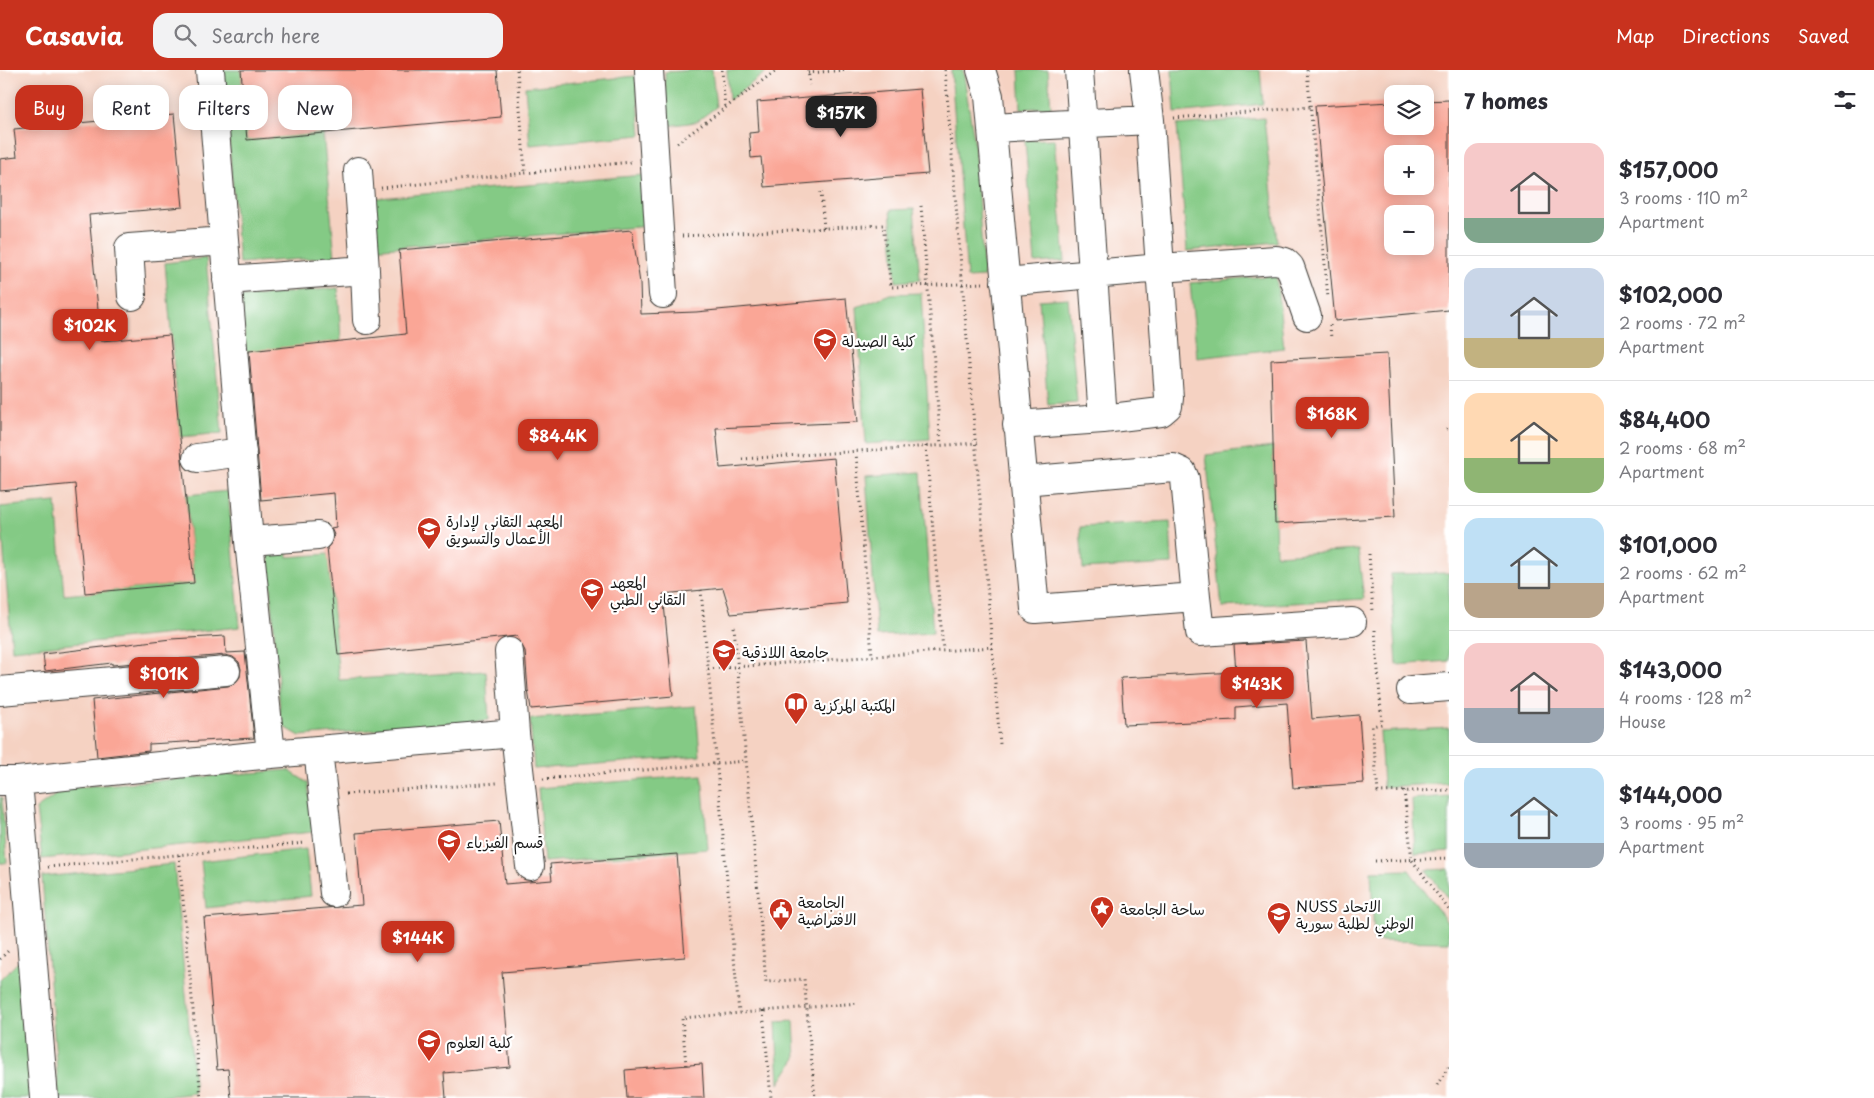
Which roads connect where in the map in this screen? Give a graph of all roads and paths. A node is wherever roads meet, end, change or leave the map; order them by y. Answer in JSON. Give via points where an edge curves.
{"nodes":[{"id":1,"x":210,"y":70,"type":"edge"},
{"id":2,"x":517,"y":70,"type":"edge"},
{"id":3,"x":649,"y":70,"type":"edge"},
{"id":4,"x":722,"y":70,"type":"edge"},
{"id":5,"x":777,"y":70,"type":"edge"},
{"id":6,"x":846,"y":70,"type":"edge"},
{"id":7,"x":945,"y":70,"type":"edge"},
{"id":8,"x":981,"y":70,"type":"edge"},
{"id":9,"x":1079,"y":70,"type":"edge"},
{"id":10,"x":1144,"y":70,"type":"edge"},
{"id":11,"x":1306,"y":70,"type":"edge"},
{"id":12,"x":808,"y":71,"type":"edge"},
{"id":13,"x":992,"y":83,"type":"edge"},
{"id":14,"x":810,"y":85,"type":"dead end"},
{"id":15,"x":1310,"y":107,"type":"junction"},
{"id":16,"x":724,"y":108,"type":"junction"},
{"id":17,"x":1150,"y":120,"type":"junction"},
{"id":18,"x":1082,"y":122,"type":"junction"},
{"id":19,"x":992,"y":128,"type":"junction"},
{"id":20,"x":655,"y":159,"type":"junction"},
{"id":21,"x":525,"y":172,"type":"junction"},
{"id":22,"x":359,"y":181,"type":"joint"},
{"id":23,"x":821,"y":192,"type":"dead end"},
{"id":24,"x":921,"y":206,"type":"dead end"},
{"id":25,"x":824,"y":228,"type":"junction"},
{"id":26,"x":659,"y":238,"type":"junction"},
{"id":27,"x":224,"y":241,"type":"junction"},
{"id":28,"x":1160,"y":268,"type":"junction"},
{"id":29,"x":365,"y":270,"type":"junction"},
{"id":30,"x":1092,"y":274,"type":"junction"},
{"id":31,"x":227,"y":280,"type":"junction"},
{"id":32,"x":1005,"y":282,"type":"junction"},
{"id":33,"x":963,"y":284,"type":"junction"},
{"id":34,"x":928,"y":286,"type":"junction"},
{"id":35,"x":663,"y":294,"type":"dead end"},
{"id":36,"x":132,"y":296,"type":"dead end"},
{"id":37,"x":1321,"y":312,"type":"junction"},
{"id":38,"x":367,"y":320,"type":"dead end"},
{"id":39,"x":1332,"y":339,"type":"dead end"},
{"id":40,"x":1103,"y":419,"type":"junction"},
{"id":41,"x":1017,"y":425,"type":"junction"},
{"id":42,"x":977,"y":443,"type":"junction"},
{"id":43,"x":926,"y":446,"type":"junction"},
{"id":44,"x":941,"y":446,"type":"junction"},
{"id":45,"x":242,"y":452,"type":"junction"},
{"id":46,"x":856,"y":452,"type":"junction"},
{"id":47,"x":196,"y":458,"type":"dead end"},
{"id":48,"x":742,"y":459,"type":"dead end"},
{"id":49,"x":1024,"y":481,"type":"junction"},
{"id":50,"x":318,"y":536,"type":"dead end"},
{"id":51,"x":249,"y":540,"type":"junction"},
{"id":52,"x":1369,"y":554,"type":"dead end"},
{"id":53,"x":701,"y":590,"type":"dead end"},
{"id":54,"x":1196,"y":598,"type":"junction"},
{"id":55,"x":1367,"y":620,"type":"junction"},
{"id":56,"x":734,"y":627,"type":"dead end"},
{"id":57,"x":993,"y":647,"type":"junction"},
{"id":58,"x":943,"y":650,"type":"junction"},
{"id":59,"x":509,"y":652,"type":"dead end"},
{"id":60,"x":872,"y":656,"type":"junction"},
{"id":61,"x":737,"y":667,"type":"junction"},
{"id":62,"x":708,"y":669,"type":"junction"},
{"id":63,"x":226,"y":672,"type":"dead end"},
{"id":64,"x":1449,"y":687,"type":"edge"},
{"id":65,"x":1411,"y":690,"type":"dead end"},
{"id":66,"x":0,"y":691,"type":"edge"},
{"id":67,"x":515,"y":733,"type":"junction"},
{"id":68,"x":1000,"y":744,"type":"dead end"},
{"id":69,"x":318,"y":750,"type":"junction"},
{"id":70,"x":271,"y":754,"type":"junction"},
{"id":71,"x":9,"y":781,"type":"edge"},
{"id":72,"x":1449,"y":790,"type":"edge"},
{"id":73,"x":1404,"y":792,"type":"junction"},
{"id":74,"x":328,"y":841,"type":"junction"},
{"id":75,"x":179,"y":855,"type":"junction"},
{"id":76,"x":1449,"y":858,"type":"edge"},
{"id":77,"x":1412,"y":860,"type":"junction"},
{"id":78,"x":1375,"y":861,"type":"dead end"},
{"id":79,"x":530,"y":866,"type":"dead end"},
{"id":80,"x":25,"y":869,"type":"junction"},
{"id":81,"x":334,"y":893,"type":"dead end"},
{"id":82,"x":1449,"y":910,"type":"edge"},
{"id":83,"x":858,"y":1003,"type":"dead end"},
{"id":84,"x":807,"y":1007,"type":"junction"},
{"id":85,"x":763,"y":1011,"type":"junction"},
{"id":86,"x":739,"y":1013,"type":"junction"},
{"id":87,"x":686,"y":1065,"type":"dead end"},
{"id":88,"x":1449,"y":1066,"type":"edge"},
{"id":89,"x":1437,"y":1085,"type":"dead end"},
{"id":90,"x":44,"y":1098,"type":"edge"},
{"id":91,"x":202,"y":1098,"type":"edge"},
{"id":92,"x":770,"y":1098,"type":"edge"},
{"id":93,"x":815,"y":1098,"type":"edge"}],
"edges":[{"from":1,"to":27,"type":"street"},
{"from":2,"to":21,"type":"path"},
{"from":3,"to":20,"type":"street"},
{"from":4,"to":16,"type":"path"},
{"from":5,"to":16,"type":"path"},
{"from":6,"to":12,"type":"path"},
{"from":7,"to":33,"type":"path"},
{"from":8,"to":13,"type":"street"},
{"from":9,"to":18,"type":"street"},
{"from":10,"to":17,"type":"street"},
{"from":11,"to":15,"type":"path"},
{"from":12,"to":14,"type":"path"},
{"from":13,"to":19,"type":"street"},
{"from":15,"to":17,"type":"path"},
{"from":15,"to":37,"type":"path"},
{"from":16,"to":20,"type":"path"},
{"from":17,"to":18,"type":"street"},
{"from":17,"to":28,"type":"street"},
{"from":18,"to":19,"type":"street"},
{"from":18,"to":30,"type":"street"},
{"from":19,"to":32,"type":"street"},
{"from":20,"to":21,"type":"path"},
{"from":20,"to":26,"type":"street"},
{"from":21,"to":22,"type":"path"},
{"from":22,"to":29,"type":"street"},
{"from":23,"to":25,"type":"path"},
{"from":24,"to":34,"type":"path"},
{"from":25,"to":26,"type":"path"},
{"from":25,"to":34,"type":"path","via":[[884,225],[891,287]]},
{"from":26,"to":35,"type":"street"},
{"from":27,"to":31,"type":"street"},
{"from":27,"to":36,"type":"street","via":[[129,248]]},
{"from":28,"to":30,"type":"street"},
{"from":28,"to":37,"type":"street","via":[[1284,262]]},
{"from":28,"to":40,"type":"street","via":[[1168,406],[1161,412]]},
{"from":29,"to":31,"type":"street"},
{"from":29,"to":38,"type":"street"},
{"from":30,"to":32,"type":"street"},
{"from":30,"to":40,"type":"street"},
{"from":31,"to":45,"type":"street"},
{"from":32,"to":33,"type":"path"},
{"from":32,"to":41,"type":"street"},
{"from":33,"to":34,"type":"path"},
{"from":33,"to":42,"type":"path"},
{"from":34,"to":44,"type":"path"},
{"from":37,"to":39,"type":"path"},
{"from":40,"to":41,"type":"street"},
{"from":41,"to":49,"type":"street"},
{"from":42,"to":44,"type":"path"},
{"from":42,"to":57,"type":"path"},
{"from":43,"to":44,"type":"path"},
{"from":43,"to":46,"type":"path"},
{"from":43,"to":58,"type":"path"},
{"from":45,"to":47,"type":"street"},
{"from":45,"to":51,"type":"street"},
{"from":46,"to":48,"type":"path"},
{"from":46,"to":60,"type":"path"},
{"from":49,"to":54,"type":"street","via":[[1173,468],[1182,472]]},
{"from":49,"to":54,"type":"street","via":[[1035,608]]},
{"from":50,"to":51,"type":"street"},
{"from":51,"to":70,"type":"street"},
{"from":52,"to":55,"type":"path"},
{"from":53,"to":62,"type":"path"},
{"from":54,"to":55,"type":"street","via":[[1200,632]]},
{"from":55,"to":73,"type":"path","via":[[1382,724],[1372,726],[1378,792]]},
{"from":56,"to":61,"type":"path"},
{"from":57,"to":58,"type":"path"},
{"from":57,"to":68,"type":"path"},
{"from":58,"to":60,"type":"path"},
{"from":59,"to":67,"type":"street"},
{"from":60,"to":61,"type":"path"},
{"from":61,"to":62,"type":"path"},
{"from":61,"to":84,"type":"path","via":[[766,982],[804,979]]},
{"from":62,"to":86,"type":"path"},
{"from":63,"to":66,"type":"street"},
{"from":64,"to":65,"type":"street"},
{"from":67,"to":69,"type":"street"},
{"from":67,"to":79,"type":"street"},
{"from":69,"to":70,"type":"street"},
{"from":69,"to":74,"type":"street"},
{"from":70,"to":71,"type":"street"},
{"from":71,"to":80,"type":"street"},
{"from":72,"to":73,"type":"path"},
{"from":73,"to":77,"type":"path"},
{"from":74,"to":75,"type":"path"},
{"from":74,"to":81,"type":"street"},
{"from":75,"to":80,"type":"path"},
{"from":75,"to":91,"type":"path"},
{"from":76,"to":77,"type":"path"},
{"from":77,"to":78,"type":"path"},
{"from":77,"to":82,"type":"path"},
{"from":80,"to":90,"type":"street"},
{"from":83,"to":84,"type":"path"},
{"from":84,"to":85,"type":"path"},
{"from":84,"to":93,"type":"path"},
{"from":85,"to":86,"type":"path"},
{"from":85,"to":92,"type":"path"},
{"from":86,"to":87,"type":"path","via":[[682,1018]]},
{"from":88,"to":89,"type":"path"}]}
